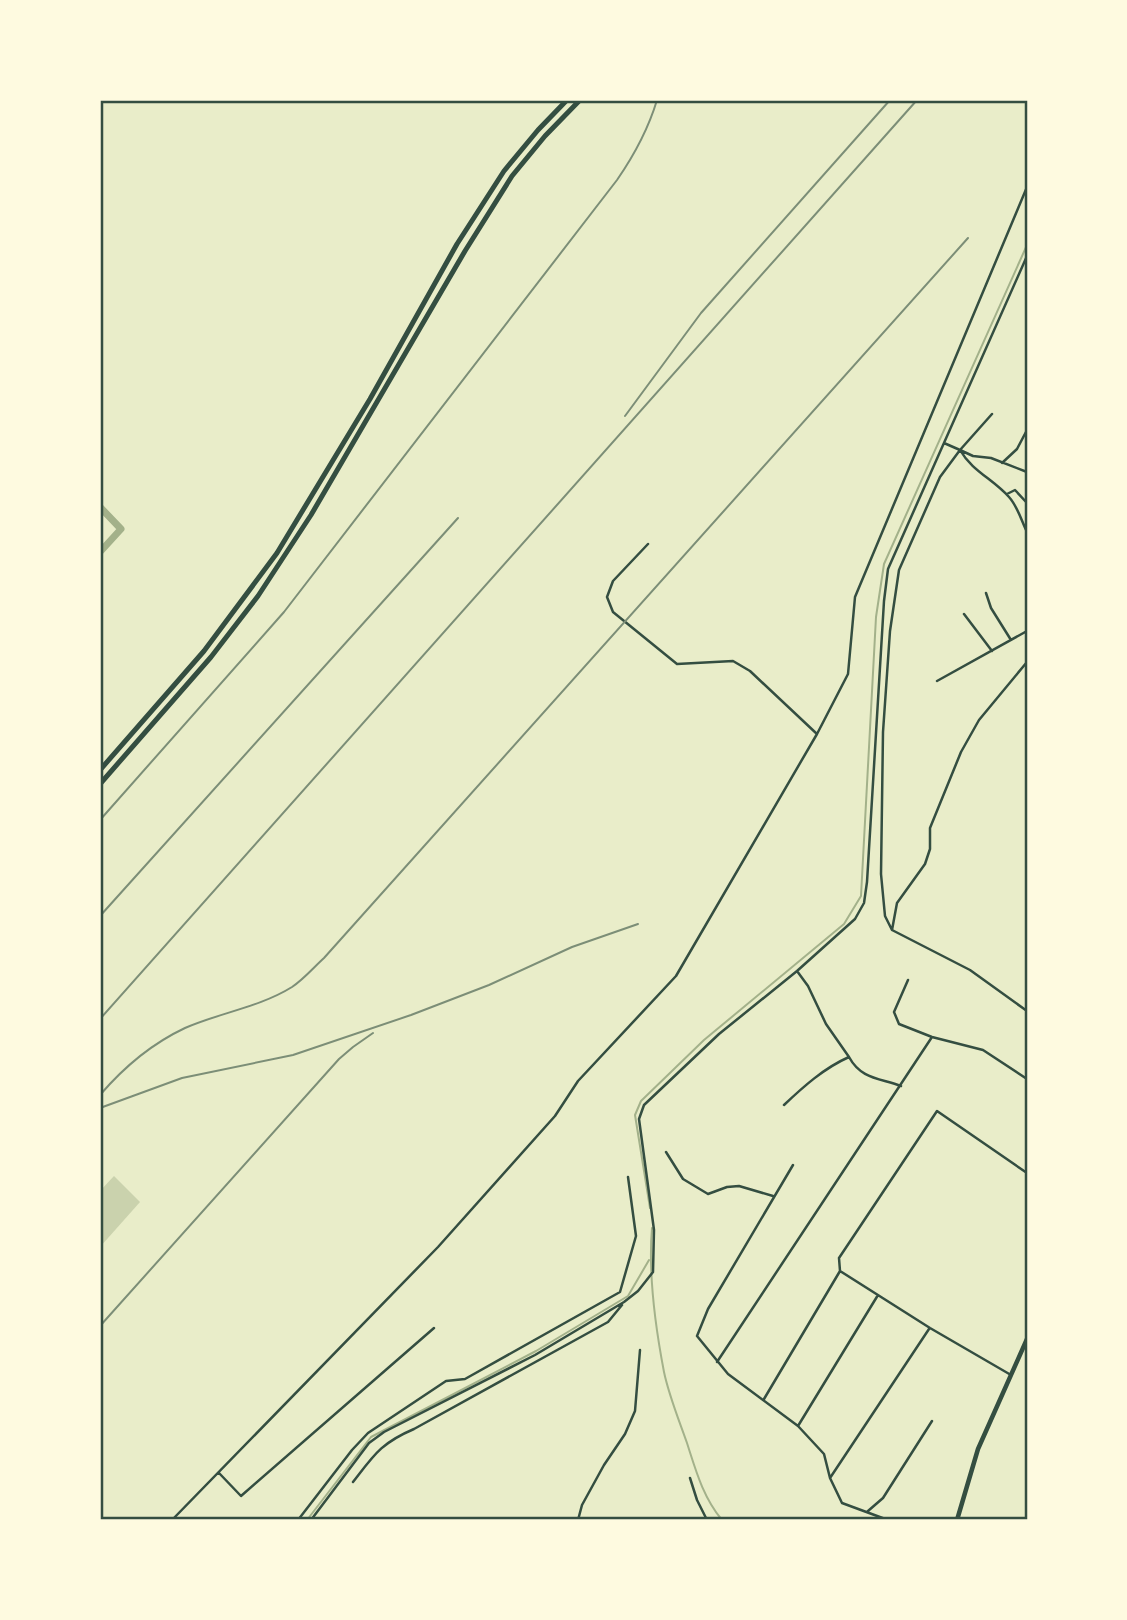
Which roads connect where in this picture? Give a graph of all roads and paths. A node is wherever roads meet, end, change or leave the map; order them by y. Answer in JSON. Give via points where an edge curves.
{"nodes":[{"id":1,"x":567,"y":100,"type":"edge"},
{"id":2,"x":580,"y":100,"type":"edge"},
{"id":3,"x":1027,"y":187,"type":"edge"},
{"id":4,"x":1027,"y":256,"type":"edge"},
{"id":5,"x":992,"y":414,"type":"dead end"},
{"id":6,"x":1027,"y":430,"type":"edge"},
{"id":7,"x":944,"y":443,"type":"junction"},
{"id":8,"x":960,"y":450,"type":"junction"},
{"id":9,"x":1001,"y":463,"type":"junction"},
{"id":10,"x":1027,"y":472,"type":"edge"},
{"id":11,"x":1007,"y":494,"type":"junction"},
{"id":12,"x":1027,"y":503,"type":"edge"},
{"id":13,"x":1027,"y":532,"type":"edge"},
{"id":14,"x":648,"y":544,"type":"dead end"},
{"id":15,"x":986,"y":593,"type":"dead end"},
{"id":16,"x":964,"y":614,"type":"dead end"},
{"id":17,"x":1027,"y":631,"type":"edge"},
{"id":18,"x":1011,"y":640,"type":"junction"},
{"id":19,"x":992,"y":651,"type":"junction"},
{"id":20,"x":1027,"y":662,"type":"edge"},
{"id":21,"x":937,"y":681,"type":"dead end"},
{"id":22,"x":817,"y":734,"type":"junction"},
{"id":23,"x":100,"y":770,"type":"edge"},
{"id":24,"x":100,"y":784,"type":"edge"},
{"id":25,"x":892,"y":930,"type":"junction"},
{"id":26,"x":797,"y":971,"type":"junction"},
{"id":27,"x":908,"y":981,"type":"dead end"},
{"id":28,"x":1027,"y":1011,"type":"edge"},
{"id":29,"x":932,"y":1037,"type":"junction"},
{"id":30,"x":849,"y":1057,"type":"junction"},
{"id":31,"x":1027,"y":1079,"type":"edge"},
{"id":32,"x":901,"y":1086,"type":"junction"},
{"id":33,"x":785,"y":1105,"type":"dead end"},
{"id":34,"x":666,"y":1152,"type":"dead end"},
{"id":35,"x":793,"y":1165,"type":"dead end"},
{"id":36,"x":1027,"y":1173,"type":"edge"},
{"id":37,"x":628,"y":1177,"type":"dead end"},
{"id":38,"x":773,"y":1196,"type":"junction"},
{"id":39,"x":840,"y":1271,"type":"junction"},
{"id":40,"x":878,"y":1295,"type":"junction"},
{"id":41,"x":624,"y":1302,"type":"junction"},
{"id":42,"x":434,"y":1328,"type":"dead end"},
{"id":43,"x":930,"y":1328,"type":"junction"},
{"id":44,"x":1027,"y":1339,"type":"edge"},
{"id":45,"x":640,"y":1350,"type":"dead end"},
{"id":46,"x":717,"y":1362,"type":"junction"},
{"id":47,"x":1011,"y":1375,"type":"junction"},
{"id":48,"x":764,"y":1399,"type":"junction"},
{"id":49,"x":932,"y":1421,"type":"dead end"},
{"id":50,"x":798,"y":1426,"type":"junction"},
{"id":51,"x":217,"y":1472,"type":"junction"},
{"id":52,"x":690,"y":1478,"type":"dead end"},
{"id":53,"x":830,"y":1478,"type":"junction"},
{"id":54,"x":353,"y":1482,"type":"dead end"},
{"id":55,"x":868,"y":1511,"type":"junction"},
{"id":56,"x":172,"y":1520,"type":"edge"},
{"id":57,"x":298,"y":1520,"type":"edge"},
{"id":58,"x":311,"y":1520,"type":"edge"},
{"id":59,"x":578,"y":1520,"type":"edge"},
{"id":60,"x":707,"y":1520,"type":"edge"},
{"id":61,"x":888,"y":1520,"type":"edge"},
{"id":62,"x":957,"y":1520,"type":"edge"}],
"edges":[{"from":1,"to":23,"type":"highway","via":[[504,171],[457,243],[370,399],[264,572],[204,652]]},
{"from":2,"to":24,"type":"highway","via":[[512,176],[265,586],[211,657]]},
{"from":3,"to":22,"type":"street","via":[[855,597],[848,674]]},
{"from":4,"to":7,"type":"street"},
{"from":5,"to":8,"type":"street"},
{"from":6,"to":9,"type":"street","via":[[1017,449]]},
{"from":7,"to":8,"type":"street"},
{"from":7,"to":26,"type":"street","via":[[888,569],[864,903],[855,919]]},
{"from":8,"to":9,"type":"street"},
{"from":8,"to":11,"type":"street","via":[[976,470]]},
{"from":8,"to":25,"type":"street","via":[[940,477],[899,570],[890,631],[881,874],[885,916]]},
{"from":9,"to":10,"type":"street"},
{"from":11,"to":12,"type":"street","via":[[1015,490]]},
{"from":11,"to":13,"type":"street"},
{"from":14,"to":22,"type":"street","via":[[613,581],[607,597],[613,612],[677,664],[733,662],[750,671]]},
{"from":15,"to":18,"type":"street"},
{"from":16,"to":19,"type":"street"},
{"from":17,"to":18,"type":"street"},
{"from":18,"to":19,"type":"street"},
{"from":19,"to":21,"type":"street"},
{"from":20,"to":25,"type":"street","via":[[979,720],[961,752],[930,828],[925,864],[897,903]]},
{"from":22,"to":51,"type":"street","via":[[676,976],[578,1081],[555,1116],[438,1247]]},
{"from":25,"to":28,"type":"street","via":[[970,970]]},
{"from":26,"to":30,"type":"street"},
{"from":26,"to":41,"type":"street","via":[[719,1034],[643,1105],[639,1119],[654,1230],[653,1272]]},
{"from":27,"to":29,"type":"street","via":[[894,1012],[899,1024]]},
{"from":29,"to":31,"type":"street","via":[[982,1050]]},
{"from":29,"to":32,"type":"street"},
{"from":30,"to":32,"type":"street","via":[[865,1075]]},
{"from":30,"to":33,"type":"street"},
{"from":32,"to":46,"type":"street"},
{"from":34,"to":38,"type":"street","via":[[683,1180],[708,1194],[739,1186]]},
{"from":35,"to":38,"type":"street"},
{"from":36,"to":39,"type":"street","via":[[937,1111],[839,1258]]},
{"from":37,"to":57,"type":"street","via":[[636,1236],[620,1292],[465,1379],[446,1381],[368,1433]]},
{"from":38,"to":46,"type":"street","via":[[697,1336]]},
{"from":39,"to":40,"type":"street"},
{"from":39,"to":48,"type":"street"},
{"from":40,"to":43,"type":"street"},
{"from":40,"to":50,"type":"street"},
{"from":41,"to":54,"type":"street","via":[[608,1322],[393,1438],[366,1462]]},
{"from":41,"to":58,"type":"street","via":[[535,1355],[377,1437]]},
{"from":42,"to":51,"type":"street","via":[[241,1496]]},
{"from":43,"to":47,"type":"street"},
{"from":43,"to":53,"type":"street"},
{"from":44,"to":47,"type":"main road"},
{"from":45,"to":59,"type":"street","via":[[635,1410]]},
{"from":46,"to":48,"type":"street"},
{"from":47,"to":62,"type":"main road","via":[[978,1448]]},
{"from":48,"to":50,"type":"street"},
{"from":49,"to":55,"type":"street","via":[[883,1498]]},
{"from":50,"to":53,"type":"street","via":[[824,1454]]},
{"from":51,"to":56,"type":"street"},
{"from":52,"to":60,"type":"street"},
{"from":53,"to":55,"type":"street","via":[[842,1503]]},
{"from":55,"to":61,"type":"street"}]}
